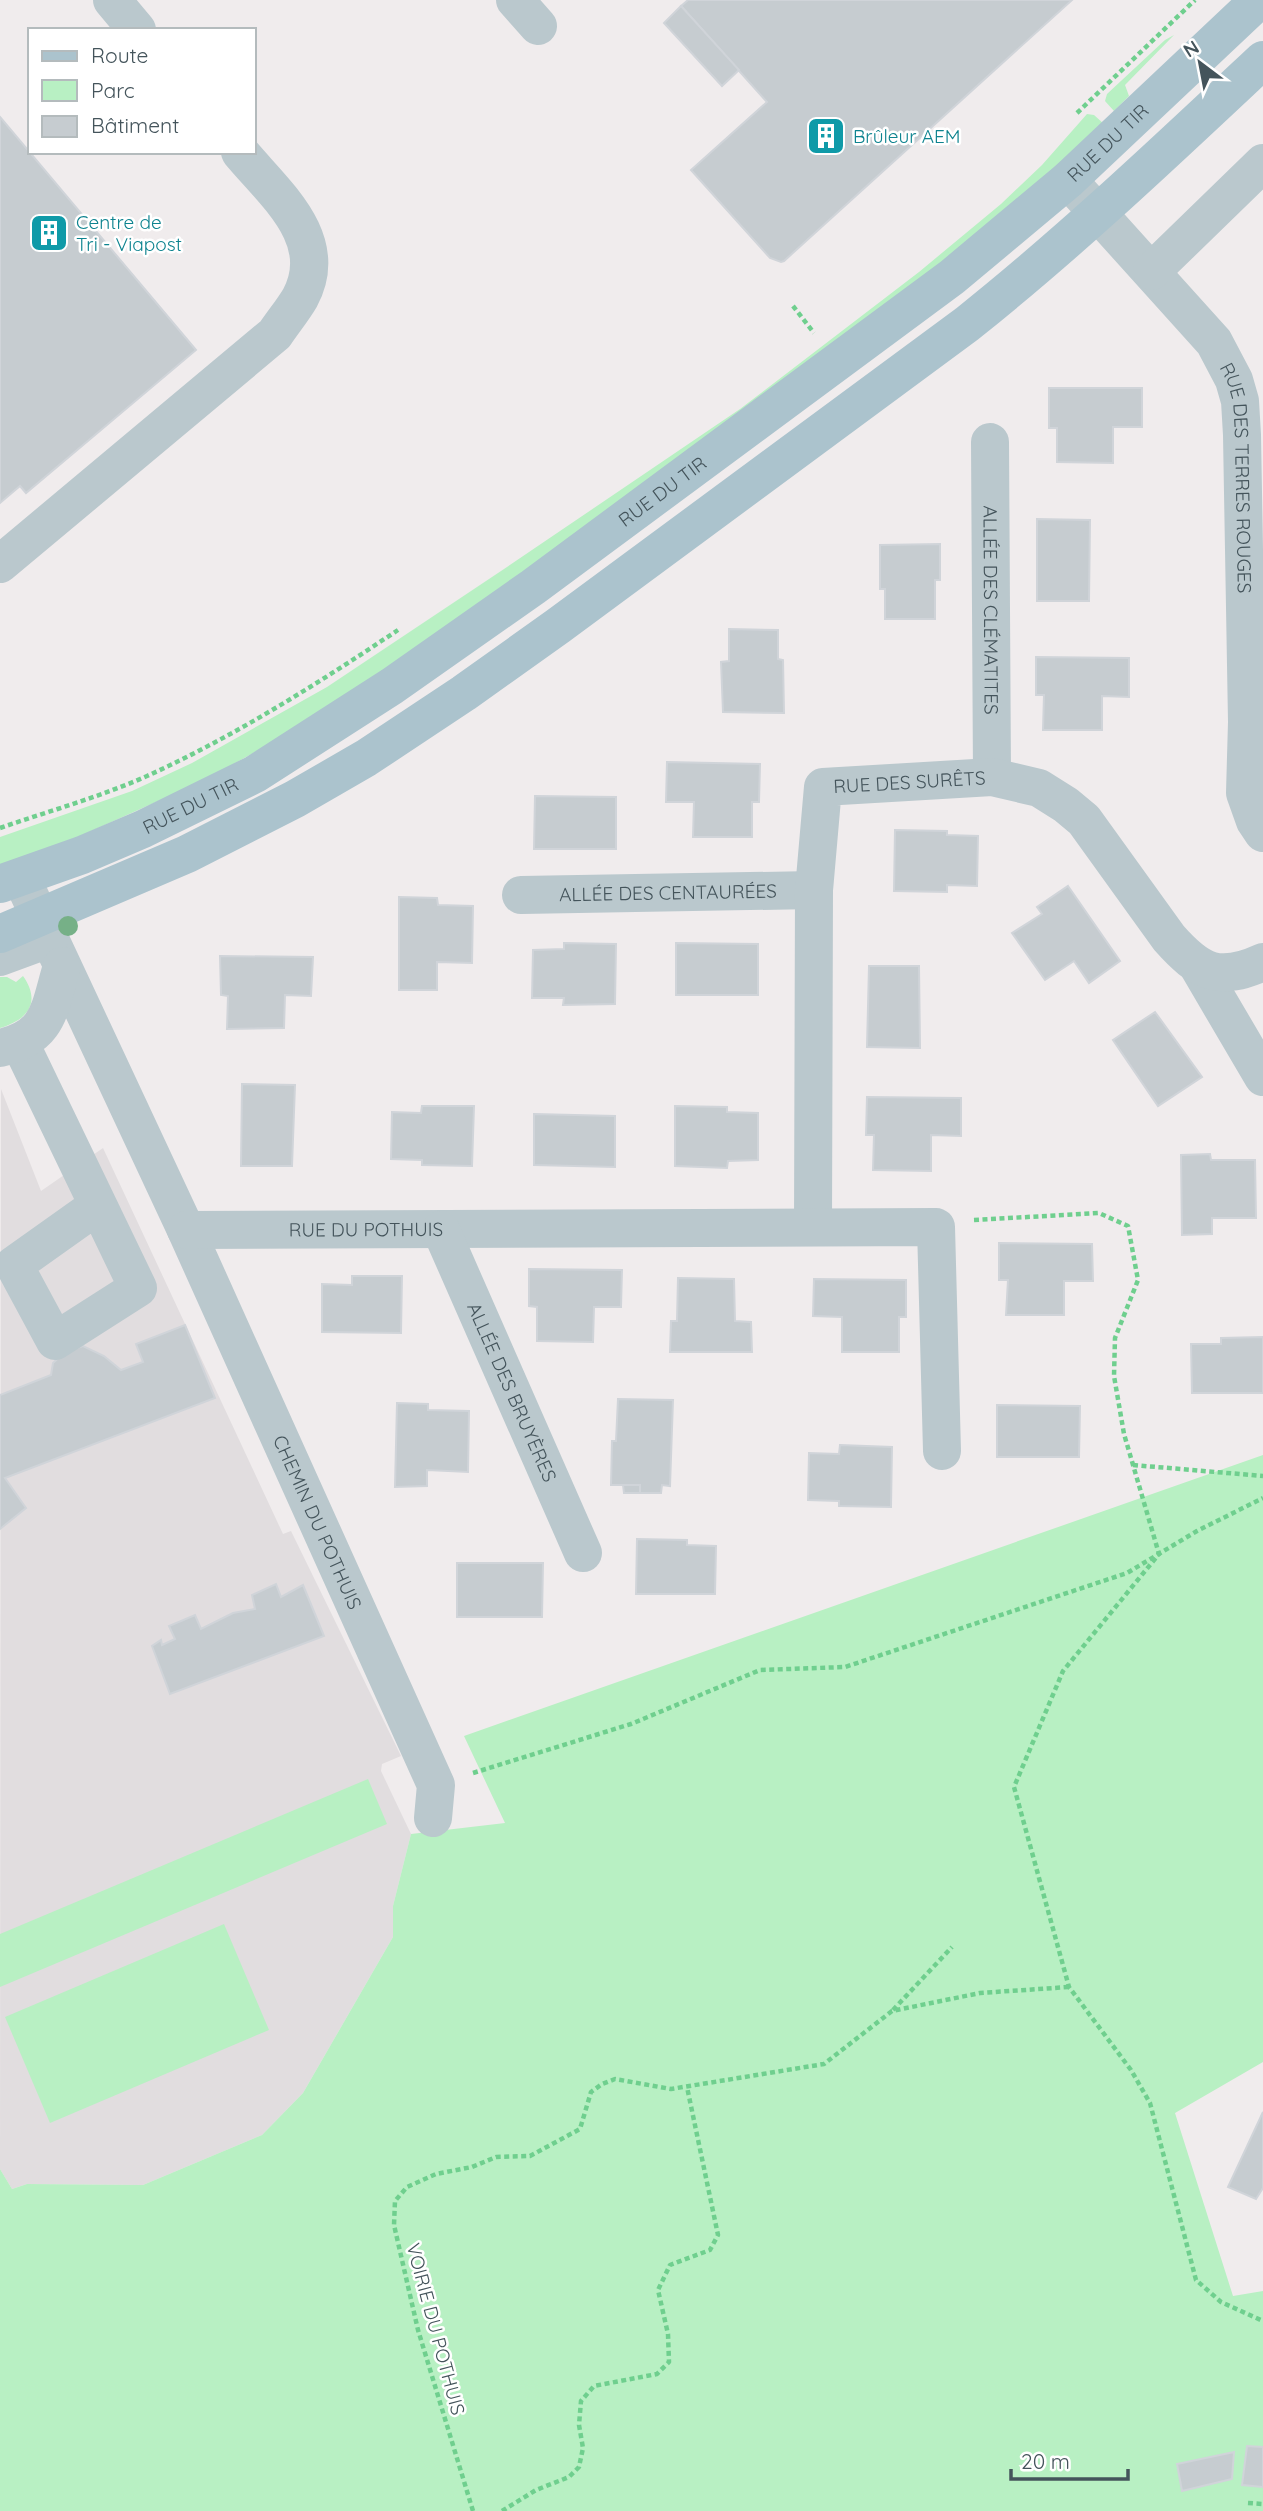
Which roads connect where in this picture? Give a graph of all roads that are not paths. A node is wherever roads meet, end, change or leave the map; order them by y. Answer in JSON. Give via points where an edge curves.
{"nodes":[{"id":1,"x":112,"y":0,"type":"edge"},
{"id":2,"x":1259,"y":0,"type":"edge"},
{"id":3,"x":135,"y":28,"type":"edge"},
{"id":4,"x":1263,"y":60,"type":"edge"},
{"id":5,"x":242,"y":154,"type":"edge"},
{"id":6,"x":1263,"y":163,"type":"edge"},
{"id":7,"x":1068,"y":180,"type":"junction"},
{"id":8,"x":1099,"y":213,"type":"junction"},
{"id":9,"x":1152,"y":271,"type":"junction"},
{"id":10,"x":990,"y":442,"type":"dead end"},
{"id":11,"x":0,"y":564,"type":"edge"},
{"id":12,"x":426,"y":662,"type":"junction"},
{"id":13,"x":1255,"y":722,"type":"edge"},
{"id":14,"x":992,"y":777,"type":"junction"},
{"id":15,"x":1263,"y":833,"type":"edge"},
{"id":16,"x":10,"y":881,"type":"edge"},
{"id":17,"x":814,"y":890,"type":"junction"},
{"id":18,"x":521,"y":895,"type":"dead end"},
{"id":19,"x":0,"y":934,"type":"edge"},
{"id":20,"x":51,"y":941,"type":"junction"},
{"id":21,"x":0,"y":957,"type":"edge"},
{"id":22,"x":1263,"y":961,"type":"edge"},
{"id":23,"x":1199,"y":968,"type":"junction"},
{"id":24,"x":10,"y":1046,"type":"edge"},
{"id":25,"x":1263,"y":1077,"type":"edge"},
{"id":26,"x":97,"y":1206,"type":"dead end"},
{"id":27,"x":813,"y":1227,"type":"junction"},
{"id":28,"x":186,"y":1230,"type":"junction"},
{"id":29,"x":441,"y":1230,"type":"junction"},
{"id":30,"x":942,"y":1451,"type":"dead end"},
{"id":31,"x":583,"y":1553,"type":"dead end"},
{"id":32,"x":435,"y":1801,"type":"road end"}],
"edges":[{"from":1,"to":3,"type":"street"},
{"from":2,"to":7,"type":"main road","name":"RUE DU TIR"},
{"from":4,"to":8,"type":"main road"},
{"from":5,"to":11,"type":"street","via":[[301,225],[312,257],[302,296],[275,334]]},
{"from":6,"to":9,"type":"street"},
{"from":7,"to":8,"type":"street","name":"RUE DES TERRES ROUGES"},
{"from":7,"to":12,"type":"main road","name":"RUE DU TIR","via":[[905,313]]},
{"from":8,"to":9,"type":"street","name":"RUE DES TERRES ROUGES"},
{"from":8,"to":20,"type":"main road","via":[[967,324],[421,722],[295,799],[187,854]]},
{"from":9,"to":13,"type":"street","name":"RUE DES TERRES ROUGES","via":[[1214,342],[1240,401]]},
{"from":10,"to":14,"type":"street","name":"ALLÉE DES CLÉMATITES"},
{"from":12,"to":16,"type":"main road","name":"RUE DU TIR","via":[[255,774],[142,829]]},
{"from":12,"to":20,"type":"street","via":[[378,714],[301,766],[98,864]]},
{"from":13,"to":15,"type":"street","name":"RUE DES TERRES ROUGES","via":[[1245,793]]},
{"from":14,"to":17,"type":"street","name":"RUE DES SURÊTS","via":[[823,787]]},
{"from":14,"to":23,"type":"street","name":"RUE DES SURÊTS","via":[[1039,788],[1084,820],[1169,938]]},
{"from":16,"to":20,"type":"street"},
{"from":17,"to":18,"type":"street","name":"ALLÉE DES CENTAURÉES"},
{"from":17,"to":27,"type":"street","name":"RUE DES SURÊTS"},
{"from":19,"to":20,"type":"main road"},
{"from":20,"to":21,"type":"street"},
{"from":20,"to":24,"type":"street","via":[[45,1022],[34,1034]]},
{"from":20,"to":28,"type":"street"},
{"from":22,"to":23,"type":"street","via":[[1227,974]]},
{"from":23,"to":25,"type":"street","name":"RUE DES SURÊTS"},
{"from":24,"to":26,"type":"street"},
{"from":27,"to":29,"type":"street","name":"RUE DU POTHUIS"},
{"from":27,"to":30,"type":"street","name":"RUE DU POTHUIS","via":[[936,1227]]},
{"from":28,"to":29,"type":"street","name":"RUE DU POTHUIS"},
{"from":28,"to":32,"type":"street","name":"CHEMIN DU POTHUIS"},
{"from":29,"to":31,"type":"street","name":"ALLÉE DES BRUYÈRES"}]}
